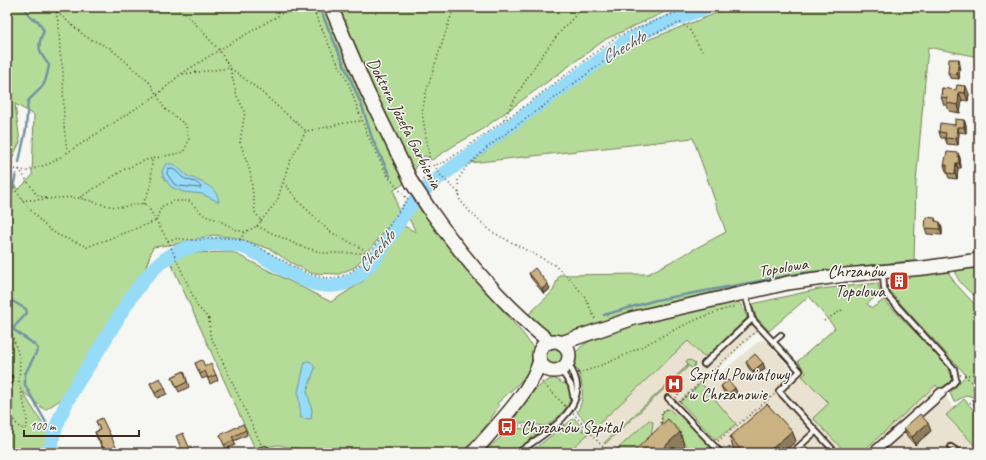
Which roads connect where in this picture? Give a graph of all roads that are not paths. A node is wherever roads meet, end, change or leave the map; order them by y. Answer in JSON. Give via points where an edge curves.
{"nodes":[{"id":1,"x":331,"y":7,"type":"edge"},
{"id":2,"x":979,"y":260,"type":"edge"},
{"id":3,"x":883,"y":272,"type":"junction"},
{"id":4,"x":746,"y":298,"type":"junction"},
{"id":5,"x":752,"y":319,"type":"junction"},
{"id":6,"x":598,"y":329,"type":"junction"},
{"id":7,"x":781,"y":335,"type":"dead end"},
{"id":8,"x":774,"y":341,"type":"junction"},
{"id":9,"x":548,"y":349,"type":"junction"},
{"id":10,"x":562,"y":364,"type":"junction"},
{"id":11,"x":704,"y":364,"type":"dead end"},
{"id":12,"x":525,"y":391,"type":"junction"},
{"id":13,"x":941,"y":393,"type":"joint"},
{"id":14,"x":668,"y":398,"type":"dead end"},
{"id":15,"x":574,"y":401,"type":"junction"},
{"id":16,"x":815,"y":432,"type":"junction"},
{"id":17,"x":950,"y":447,"type":"dead end"},
{"id":18,"x":473,"y":453,"type":"edge"},
{"id":19,"x":518,"y":453,"type":"edge"},
{"id":20,"x":720,"y":453,"type":"edge"},
{"id":21,"x":792,"y":453,"type":"edge"},
{"id":22,"x":836,"y":453,"type":"edge"},
{"id":23,"x":872,"y":453,"type":"edge"},
{"id":24,"x":960,"y":453,"type":"edge"}],
"edges":[{"from":1,"to":9,"type":"main road","name":"Doktora Józefa Garbienia","bridge":true,"via":[[414,187],[460,252]]},
{"from":2,"to":3,"type":"main road","name":"Topolowa"},
{"from":3,"to":4,"type":"main road","name":"Topolowa","via":[[788,283]]},
{"from":3,"to":13,"type":"lane","via":[[887,295],[947,360],[956,375],[952,385]]},
{"from":4,"to":5,"type":"lane"},
{"from":4,"to":6,"type":"main road","name":"Topolowa","via":[[634,318]]},
{"from":5,"to":8,"type":"lane"},
{"from":5,"to":11,"type":"lane"},
{"from":6,"to":9,"type":"main road","name":"Topolowa"},
{"from":6,"to":10,"type":"main road","name":"Topolowa"},
{"from":7,"to":8,"type":"lane"},
{"from":8,"to":16,"type":"lane","via":[[800,371],[779,391]]},
{"from":9,"to":10,"type":"main road","via":[[566,347]]},
{"from":9,"to":10,"type":"main road","via":[[542,365]]},
{"from":9,"to":12,"type":"main road","name":"Topolowa"},
{"from":10,"to":12,"type":"main road","name":"Topolowa"},
{"from":10,"to":15,"type":"lane","via":[[571,385]]},
{"from":10,"to":15,"type":"lane","via":[[577,382],[577,395]]},
{"from":12,"to":18,"type":"main road","name":"Topolowa"},
{"from":13,"to":23,"type":"street"},
{"from":14,"to":20,"type":"lane"},
{"from":15,"to":19,"type":"lane","via":[[570,411],[560,421]]},
{"from":16,"to":21,"type":"lane"},
{"from":16,"to":22,"type":"lane"},
{"from":17,"to":24,"type":"lane"}]}
